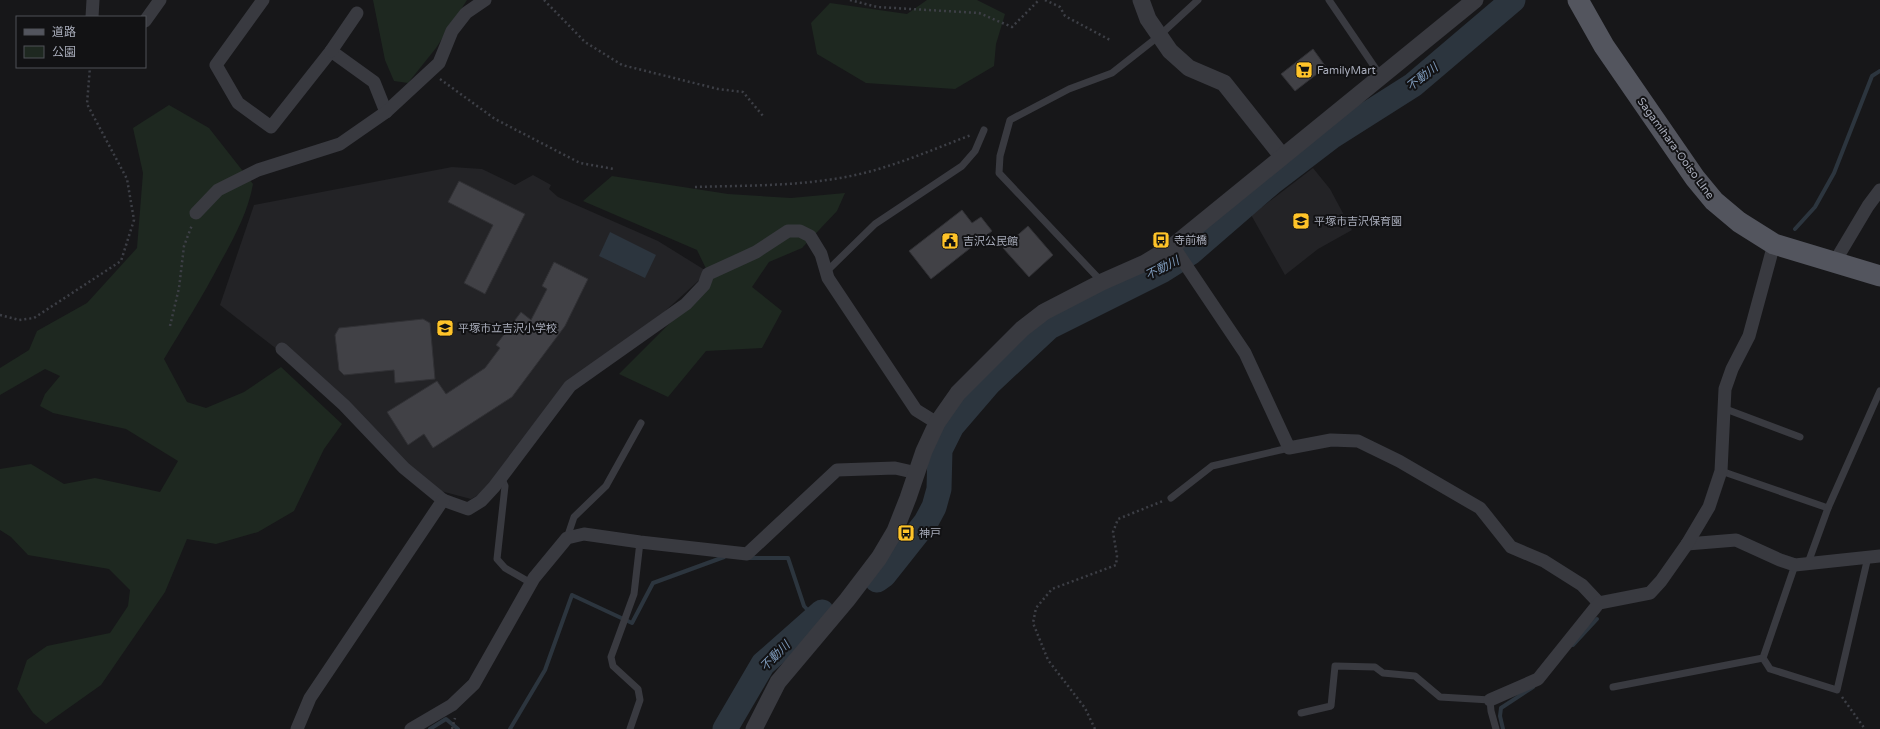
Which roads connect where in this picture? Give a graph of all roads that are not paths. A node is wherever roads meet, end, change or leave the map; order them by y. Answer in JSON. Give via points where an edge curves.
{"nodes":[{"id":1,"x":93,"y":0,"type":"edge"},
{"id":2,"x":160,"y":0,"type":"edge"},
{"id":3,"x":263,"y":0,"type":"edge"},
{"id":4,"x":485,"y":0,"type":"edge"},
{"id":5,"x":1141,"y":0,"type":"edge"},
{"id":6,"x":1198,"y":0,"type":"edge"},
{"id":7,"x":1329,"y":0,"type":"edge"},
{"id":8,"x":1475,"y":0,"type":"edge"},
{"id":9,"x":1578,"y":0,"type":"edge"},
{"id":10,"x":357,"y":13,"type":"dead end"},
{"id":11,"x":92,"y":16,"type":"edge"},
{"id":12,"x":146,"y":20,"type":"edge"},
{"id":13,"x":1159,"y":36,"type":"junction"},
{"id":14,"x":331,"y":51,"type":"junction"},
{"id":15,"x":1380,"y":75,"type":"junction"},
{"id":16,"x":386,"y":112,"type":"junction"},
{"id":17,"x":984,"y":130,"type":"road end"},
{"id":18,"x":1282,"y":156,"type":"junction"},
{"id":19,"x":1880,"y":190,"type":"edge"},
{"id":20,"x":196,"y":213,"type":"road end"},
{"id":21,"x":1774,"y":244,"type":"junction"},
{"id":22,"x":1173,"y":246,"type":"junction"},
{"id":23,"x":1834,"y":263,"type":"junction"},
{"id":24,"x":826,"y":272,"type":"junction"},
{"id":25,"x":1880,"y":276,"type":"edge"},
{"id":26,"x":1102,"y":282,"type":"junction"},
{"id":27,"x":282,"y":349,"type":"dead end"},
{"id":28,"x":1880,"y":391,"type":"edge"},
{"id":29,"x":1723,"y":408,"type":"junction"},
{"id":30,"x":641,"y":423,"type":"dead end"},
{"id":31,"x":937,"y":423,"type":"junction"},
{"id":32,"x":1800,"y":437,"type":"dead end"},
{"id":33,"x":1289,"y":448,"type":"junction"},
{"id":34,"x":1721,"y":471,"type":"junction"},
{"id":35,"x":917,"y":473,"type":"junction"},
{"id":36,"x":501,"y":477,"type":"junction"},
{"id":37,"x":1171,"y":498,"type":"road end"},
{"id":38,"x":443,"y":500,"type":"junction"},
{"id":39,"x":1828,"y":508,"type":"junction"},
{"id":40,"x":566,"y":538,"type":"junction"},
{"id":41,"x":640,"y":542,"type":"junction"},
{"id":42,"x":1687,"y":544,"type":"junction"},
{"id":43,"x":1874,"y":557,"type":"edge"},
{"id":44,"x":1802,"y":564,"type":"junction"},
{"id":45,"x":532,"y":583,"type":"junction"},
{"id":46,"x":1599,"y":603,"type":"junction"},
{"id":47,"x":1763,"y":658,"type":"junction"},
{"id":48,"x":1613,"y":686,"type":"dead end"},
{"id":49,"x":1490,"y":700,"type":"junction"},
{"id":50,"x":1301,"y":713,"type":"dead end"},
{"id":51,"x":297,"y":729,"type":"edge"},
{"id":52,"x":411,"y":729,"type":"edge"},
{"id":53,"x":630,"y":729,"type":"edge"},
{"id":54,"x":754,"y":729,"type":"edge"},
{"id":55,"x":1496,"y":729,"type":"edge"}],
"edges":[{"from":1,"to":11,"type":"street"},
{"from":2,"to":12,"type":"street"},
{"from":3,"to":14,"type":"street","via":[[216,65],[238,103],[271,127]]},
{"from":4,"to":16,"type":"street","via":[[466,13],[452,31],[439,63]]},
{"from":5,"to":13,"type":"street","via":[[1148,19]]},
{"from":6,"to":13,"type":"lane"},
{"from":7,"to":15,"type":"lane"},
{"from":8,"to":15,"type":"street"},
{"from":9,"to":21,"type":"main road","name":"Sagamihara-Ooiso LIne","via":[[1604,46],[1695,178],[1714,200],[1739,222]]},
{"from":10,"to":14,"type":"street"},
{"from":13,"to":18,"type":"street","via":[[1188,68],[1224,84]]},
{"from":13,"to":26,"type":"lane","via":[[1112,73],[1069,89],[1010,120],[1000,156],[1000,173]]},
{"from":14,"to":16,"type":"street","via":[[374,82]]},
{"from":15,"to":18,"type":"street"},
{"from":16,"to":20,"type":"street","via":[[340,144],[258,170],[218,190]]},
{"from":17,"to":24,"type":"lane","via":[[975,151],[962,166],[875,224]]},
{"from":18,"to":22,"type":"street"},
{"from":19,"to":23,"type":"street"},
{"from":21,"to":23,"type":"main road","name":"Sagamihara-Ooiso LIne"},
{"from":21,"to":29,"type":"street","via":[[1749,336],[1732,369]]},
{"from":22,"to":26,"type":"street"},
{"from":22,"to":33,"type":"street","via":[[1246,353]]},
{"from":23,"to":25,"type":"main road","name":"Sagamihara-Ooiso LIne"},
{"from":24,"to":31,"type":"street","via":[[916,410]]},
{"from":24,"to":36,"type":"street","via":[[821,254],[810,236],[800,231],[788,231],[756,252],[708,274],[704,285],[686,304],[570,386]]},
{"from":26,"to":31,"type":"street","via":[[1044,312],[1022,329],[958,393]]},
{"from":27,"to":38,"type":"street","via":[[344,406],[404,468]]},
{"from":28,"to":39,"type":"lane"},
{"from":29,"to":32,"type":"lane"},
{"from":29,"to":34,"type":"street"},
{"from":30,"to":40,"type":"lane","via":[[606,486],[574,517]]},
{"from":31,"to":35,"type":"street"},
{"from":33,"to":37,"type":"lane","via":[[1212,466]]},
{"from":33,"to":46,"type":"street","via":[[1331,440],[1358,441],[1399,461],[1480,508],[1511,547],[1544,561],[1582,585]]},
{"from":34,"to":39,"type":"lane"},
{"from":34,"to":42,"type":"street","via":[[1709,507]]},
{"from":35,"to":41,"type":"street","via":[[895,468],[836,470],[747,554]]},
{"from":35,"to":54,"type":"street","via":[[895,531],[879,558],[778,682]]},
{"from":36,"to":38,"type":"street","via":[[481,501],[468,509]]},
{"from":36,"to":45,"type":"lane","via":[[505,486],[497,559],[505,568]]},
{"from":38,"to":51,"type":"street","via":[[310,698]]},
{"from":39,"to":44,"type":"lane"},
{"from":40,"to":41,"type":"street","via":[[584,534]]},
{"from":40,"to":45,"type":"street"},
{"from":41,"to":53,"type":"lane","via":[[634,594],[611,657],[614,666],[638,690],[640,700]]},
{"from":42,"to":44,"type":"street","via":[[1736,540],[1780,560]]},
{"from":42,"to":46,"type":"street","via":[[1650,593]]},
{"from":43,"to":44,"type":"street"},
{"from":43,"to":47,"type":"lane","via":[[1837,690],[1770,669]]},
{"from":44,"to":47,"type":"lane"},
{"from":45,"to":52,"type":"street","via":[[474,684],[452,705]]},
{"from":46,"to":49,"type":"street","via":[[1538,679]]},
{"from":47,"to":48,"type":"lane"},
{"from":49,"to":50,"type":"lane","via":[[1440,696],[1415,676],[1383,673],[1375,666],[1335,666],[1331,706]]},
{"from":49,"to":55,"type":"lane"}]}
